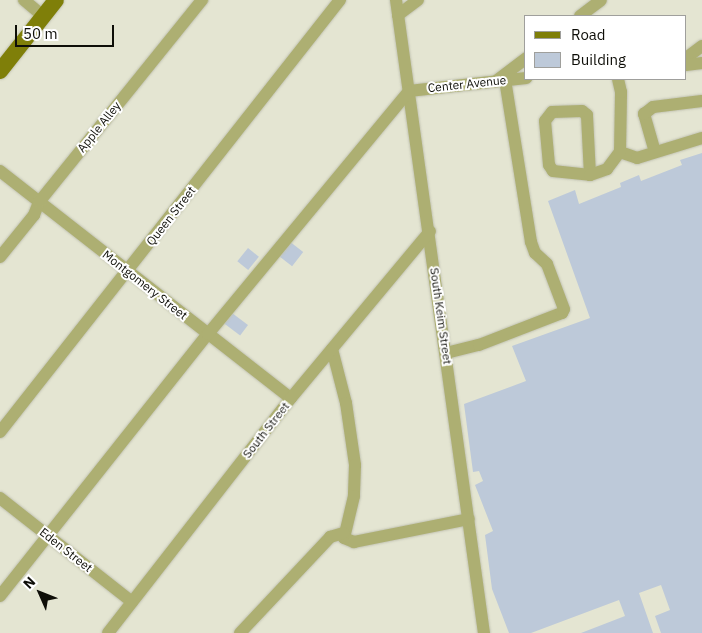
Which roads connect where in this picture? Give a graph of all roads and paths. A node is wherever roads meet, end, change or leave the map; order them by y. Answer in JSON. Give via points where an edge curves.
{"nodes":[{"id":1,"x":24,"y":0,"type":"edge"},
{"id":2,"x":56,"y":0,"type":"edge"},
{"id":3,"x":202,"y":0,"type":"edge"},
{"id":4,"x":340,"y":0,"type":"edge"},
{"id":5,"x":396,"y":0,"type":"edge"},
{"id":6,"x":418,"y":0,"type":"edge"},
{"id":7,"x":601,"y":0,"type":"edge"},
{"id":8,"x":398,"y":15,"type":"junction"},
{"id":9,"x":581,"y":15,"type":"edge"},
{"id":10,"x":44,"y":17,"type":"junction"},
{"id":11,"x":702,"y":46,"type":"edge"},
{"id":12,"x":687,"y":57,"type":"edge"},
{"id":13,"x":524,"y":60,"type":"edge"},
{"id":14,"x":702,"y":63,"type":"edge"},
{"id":15,"x":687,"y":65,"type":"edge"},
{"id":16,"x":0,"y":71,"type":"edge"},
{"id":17,"x":524,"y":78,"type":"edge"},
{"id":18,"x":501,"y":80,"type":"junction"},
{"id":19,"x":618,"y":80,"type":"edge"},
{"id":20,"x":409,"y":91,"type":"junction"},
{"id":21,"x":702,"y":101,"type":"edge"},
{"id":22,"x":702,"y":138,"type":"edge"},
{"id":23,"x":620,"y":152,"type":"junction"},
{"id":24,"x":656,"y":152,"type":"junction"},
{"id":25,"x":0,"y":172,"type":"edge"},
{"id":26,"x":590,"y":175,"type":"junction"},
{"id":27,"x":39,"y":202,"type":"junction"},
{"id":28,"x":430,"y":231,"type":"junction"},
{"id":29,"x":0,"y":257,"type":"edge"},
{"id":30,"x":127,"y":272,"type":"junction"},
{"id":31,"x":208,"y":334,"type":"junction"},
{"id":32,"x":332,"y":349,"type":"junction"},
{"id":33,"x":446,"y":352,"type":"junction"},
{"id":34,"x":291,"y":398,"type":"junction"},
{"id":35,"x":0,"y":432,"type":"edge"},
{"id":36,"x":0,"y":498,"type":"edge"},
{"id":37,"x":469,"y":520,"type":"junction"},
{"id":38,"x":343,"y":533,"type":"junction"},
{"id":39,"x":48,"y":536,"type":"junction"},
{"id":40,"x":0,"y":596,"type":"edge"},
{"id":41,"x":132,"y":602,"type":"junction"},
{"id":42,"x":108,"y":633,"type":"edge"},
{"id":43,"x":240,"y":633,"type":"edge"},
{"id":44,"x":484,"y":633,"type":"edge"}],
"edges":[{"from":1,"to":10,"type":"street"},
{"from":2,"to":10,"type":"main road"},
{"from":3,"to":27,"type":"street","name":"Apple Alley"},
{"from":4,"to":30,"type":"street","name":"Queen Street"},
{"from":5,"to":8,"type":"street","name":"South Keim Street"},
{"from":6,"to":8,"type":"street"},
{"from":7,"to":9,"type":"street"},
{"from":8,"to":20,"type":"street","name":"South Keim Street"},
{"from":10,"to":16,"type":"main road"},
{"from":11,"to":12,"type":"street"},
{"from":13,"to":18,"type":"street"},
{"from":14,"to":15,"type":"street"},
{"from":17,"to":18,"type":"street","name":"Center Avenue"},
{"from":18,"to":20,"type":"street","name":"Center Avenue"},
{"from":18,"to":33,"type":"street","via":[[531,242],[535,253],[547,264],[564,309],[562,313],[479,345]]},
{"from":19,"to":23,"type":"street"},
{"from":20,"to":28,"type":"street","name":"South Keim Street"},
{"from":20,"to":31,"type":"street"},
{"from":21,"to":24,"type":"street","via":[[653,108],[644,114]]},
{"from":22,"to":24,"type":"street"},
{"from":23,"to":24,"type":"street","via":[[637,158]]},
{"from":23,"to":26,"type":"street","via":[[607,169]]},
{"from":25,"to":27,"type":"street","name":"Montgomery Street"},
{"from":26,"to":26,"type":"street","via":[[553,171],[549,165],[545,121],[552,112],[582,111],[587,115]]},
{"from":27,"to":29,"type":"street","name":"Apple Alley","via":[[34,215]]},
{"from":27,"to":30,"type":"street","name":"Montgomery Street"},
{"from":28,"to":32,"type":"street","name":"South Street"},
{"from":28,"to":33,"type":"street","name":"South Keim Street"},
{"from":30,"to":31,"type":"street","name":"Montgomery Street"},
{"from":30,"to":35,"type":"street","name":"Queen Street"},
{"from":31,"to":34,"type":"street","name":"Montgomery Street"},
{"from":31,"to":39,"type":"street"},
{"from":32,"to":34,"type":"street","name":"South Street"},
{"from":32,"to":38,"type":"street","via":[[346,403],[355,465],[354,496]]},
{"from":33,"to":37,"type":"street","name":"South Keim Street"},
{"from":34,"to":41,"type":"street","name":"South Street"},
{"from":36,"to":39,"type":"street","name":"Eden Street"},
{"from":37,"to":38,"type":"street","via":[[354,542],[348,542]]},
{"from":37,"to":44,"type":"street","name":"South Keim Street"},
{"from":38,"to":43,"type":"street","via":[[330,537]]},
{"from":39,"to":40,"type":"street"},
{"from":39,"to":41,"type":"street","name":"Eden Street"},
{"from":41,"to":42,"type":"street","name":"South Street"}]}
